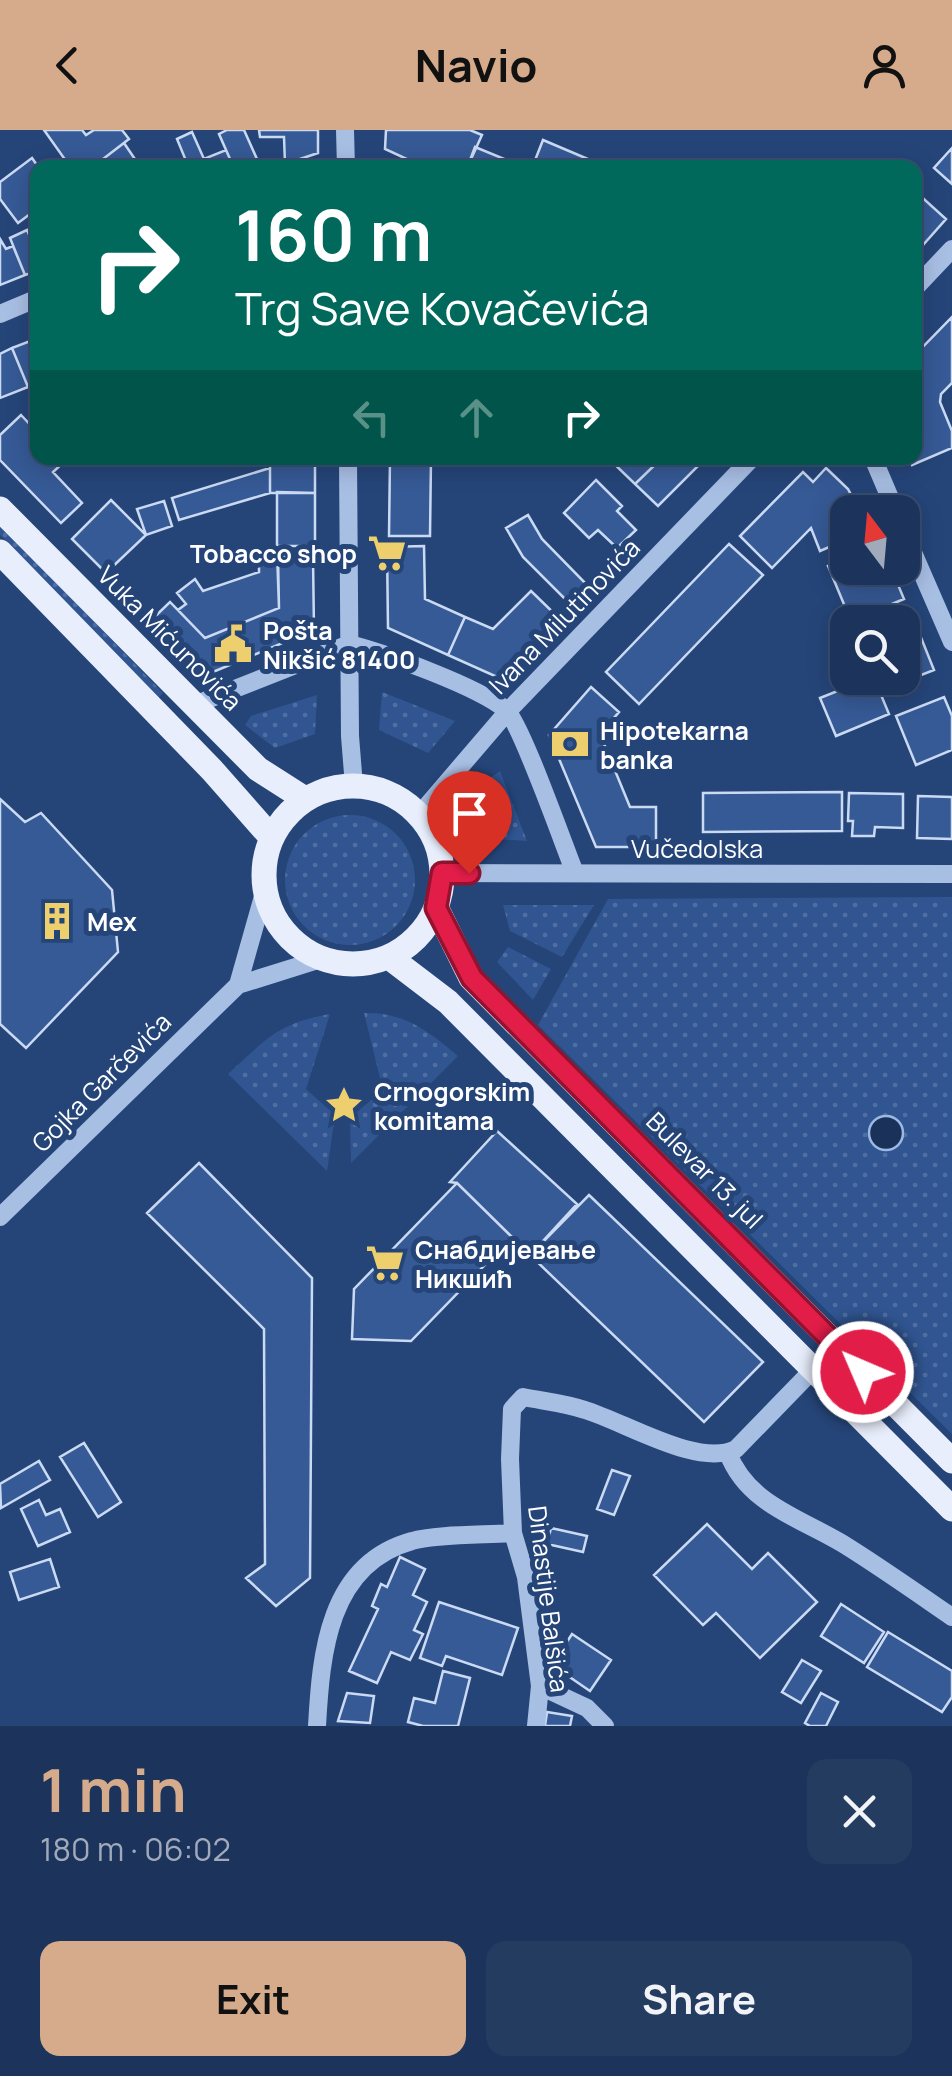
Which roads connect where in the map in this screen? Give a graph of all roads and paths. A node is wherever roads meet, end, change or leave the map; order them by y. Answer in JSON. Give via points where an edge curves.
{"nodes":[{"id":1,"x":346,"y":130,"type":"edge"},
{"id":2,"x":346,"y":160,"type":"edge"},
{"id":3,"x":952,"y":250,"type":"edge"},
{"id":4,"x":922,"y":281,"type":"edge"},
{"id":5,"x":30,"y":301,"type":"edge"},
{"id":6,"x":0,"y":314,"type":"edge"},
{"id":7,"x":348,"y":465,"type":"edge"},
{"id":8,"x":745,"y":465,"type":"edge"},
{"id":9,"x":876,"y":465,"type":"edge"},
{"id":10,"x":889,"y":495,"type":"edge"},
{"id":11,"x":0,"y":509,"type":"edge"},
{"id":12,"x":0,"y":552,"type":"edge"},
{"id":13,"x":920,"y":568,"type":"edge"},
{"id":14,"x":952,"y":642,"type":"edge"},
{"id":15,"x":350,"y":644,"type":"junction"},
{"id":16,"x":194,"y":705,"type":"junction"},
{"id":17,"x":508,"y":711,"type":"junction"},
{"id":18,"x":354,"y":786,"type":"junction"},
{"id":19,"x":305,"y":799,"type":"junction"},
{"id":20,"x":419,"y":815,"type":"junction"},
{"id":21,"x":271,"y":837,"type":"junction"},
{"id":22,"x":442,"y":873,"type":"junction"},
{"id":23,"x":575,"y":873,"type":"junction"},
{"id":24,"x":952,"y":874,"type":"edge"},
{"id":25,"x":264,"y":892,"type":"junction"},
{"id":26,"x":436,"y":908,"type":"junction"},
{"id":27,"x":389,"y":957,"type":"junction"},
{"id":28,"x":321,"y":959,"type":"junction"},
{"id":29,"x":238,"y":985,"type":"junction"},
{"id":30,"x":0,"y":1216,"type":"edge"},
{"id":31,"x":837,"y":1345,"type":"junction"},
{"id":32,"x":813,"y":1370,"type":"junction"},
{"id":33,"x":728,"y":1453,"type":"junction"},
{"id":34,"x":952,"y":1461,"type":"edge"},
{"id":35,"x":952,"y":1509,"type":"edge"},
{"id":36,"x":513,"y":1533,"type":"junction"},
{"id":37,"x":952,"y":1617,"type":"edge"},
{"id":38,"x":540,"y":1686,"type":"junction"},
{"id":39,"x":316,"y":1726,"type":"edge"},
{"id":40,"x":536,"y":1726,"type":"edge"},
{"id":41,"x":605,"y":1726,"type":"edge"}],
"edges":[{"from":1,"to":2,"type":"street"},
{"from":3,"to":4,"type":"street"},
{"from":5,"to":6,"type":"street"},
{"from":7,"to":15,"type":"street"},
{"from":8,"to":17,"type":"street","name":"Ivana Milutinovića"},
{"from":9,"to":10,"type":"street"},
{"from":11,"to":16,"type":"main road","name":"Vuka Mićunovića"},
{"from":12,"to":21,"type":"main road"},
{"from":13,"to":14,"type":"street"},
{"from":15,"to":16,"type":"street"},
{"from":15,"to":17,"type":"street","via":[[382,652]]},
{"from":15,"to":18,"type":"street"},
{"from":16,"to":19,"type":"main road","name":"Vuka Mićunovića","via":[[258,769]]},
{"from":17,"to":20,"type":"street","name":"Ivana Milutinovića"},
{"from":17,"to":23,"type":"street"},
{"from":18,"to":19,"type":"main road"},
{"from":18,"to":20,"type":"main road","via":[[400,799]]},
{"from":19,"to":21,"type":"main road"},
{"from":20,"to":22,"type":"main road"},
{"from":21,"to":25,"type":"main road"},
{"from":22,"to":23,"type":"street","name":"Vučedolska"},
{"from":22,"to":26,"type":"main road"},
{"from":23,"to":24,"type":"street","name":"Vučedolska"},
{"from":25,"to":28,"type":"main road","via":[[275,921]]},
{"from":25,"to":29,"type":"street"},
{"from":26,"to":27,"type":"main road","via":[[409,945]]},
{"from":26,"to":31,"type":"main road","name":"Bulevar 13. jul","via":[[472,978]]},
{"from":27,"to":28,"type":"main road","via":[[344,964]]},
{"from":27,"to":32,"type":"main road","via":[[448,1002]]},
{"from":28,"to":29,"type":"street"},
{"from":29,"to":30,"type":"street","name":"Gojka Garčevića"},
{"from":31,"to":32,"type":"street"},
{"from":31,"to":34,"type":"main road","name":"Bulevar 13. jul"},
{"from":32,"to":33,"type":"street"},
{"from":32,"to":35,"type":"main road"},
{"from":33,"to":36,"type":"street","name":"Dinastije Balšića","via":[[690,1451],[580,1408],[522,1397],[512,1409]]},
{"from":33,"to":37,"type":"street","via":[[760,1498],[847,1546]]},
{"from":36,"to":38,"type":"street","name":"Dinastije Balšića","via":[[526,1577]]},
{"from":36,"to":39,"type":"street","via":[[413,1540],[350,1581],[321,1661]]},
{"from":38,"to":40,"type":"street","name":"Dinastije Balšića"},
{"from":38,"to":41,"type":"street","via":[[574,1700]]}]}
